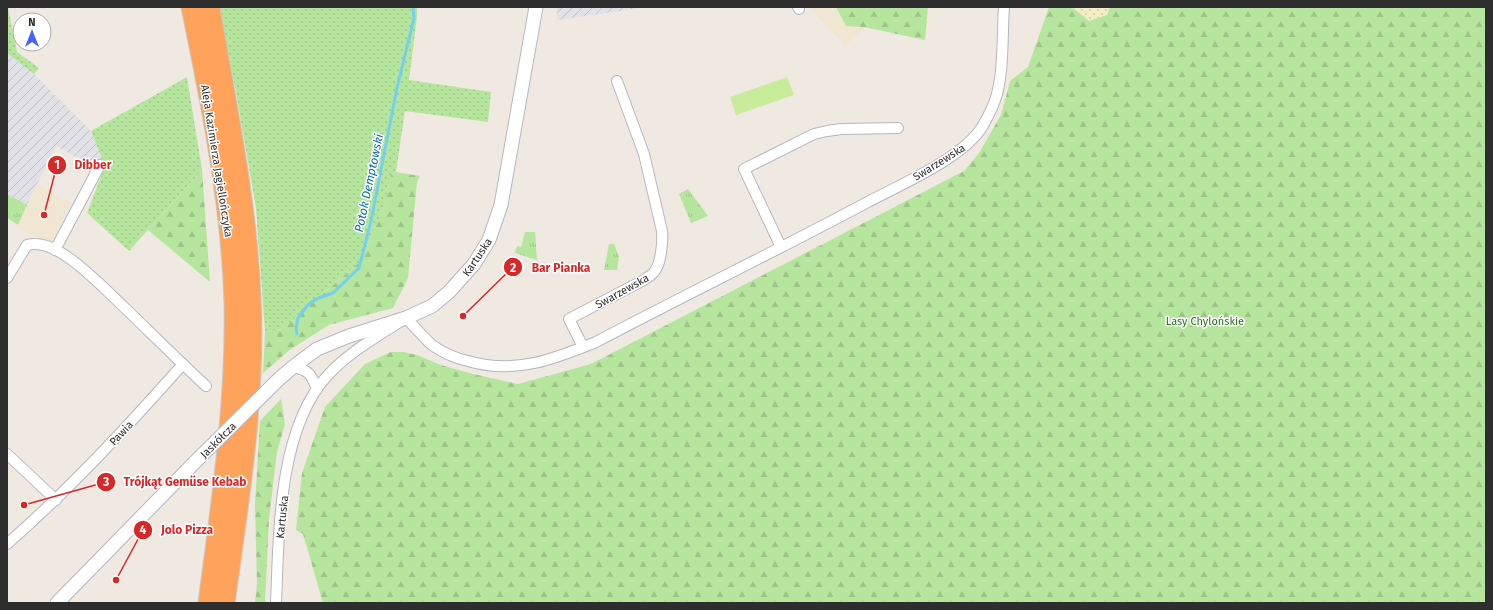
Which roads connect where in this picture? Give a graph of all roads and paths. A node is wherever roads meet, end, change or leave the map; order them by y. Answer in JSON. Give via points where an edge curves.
{"nodes":[{"id":1,"x":187,"y":7,"type":"edge"},
{"id":2,"x":191,"y":7,"type":"edge"},
{"id":3,"x":210,"y":7,"type":"edge"},
{"id":4,"x":536,"y":7,"type":"edge"},
{"id":5,"x":1004,"y":7,"type":"edge"},
{"id":6,"x":195,"y":25,"type":"junction"},
{"id":7,"x":617,"y":81,"type":"dead end"},
{"id":8,"x":898,"y":128,"type":"dead end"},
{"id":9,"x":100,"y":165,"type":"dead end"},
{"id":10,"x":781,"y":247,"type":"junction"},
{"id":11,"x":55,"y":250,"type":"junction"},
{"id":12,"x":7,"y":278,"type":"edge"},
{"id":13,"x":406,"y":318,"type":"junction"},
{"id":14,"x":582,"y":347,"type":"junction"},
{"id":15,"x":183,"y":364,"type":"junction"},
{"id":16,"x":293,"y":367,"type":"junction"},
{"id":17,"x":206,"y":386,"type":"dead end"},
{"id":18,"x":317,"y":389,"type":"junction"},
{"id":19,"x":7,"y":454,"type":"edge"},
{"id":20,"x":56,"y":500,"type":"junction"},
{"id":21,"x":7,"y":544,"type":"edge"},
{"id":22,"x":57,"y":603,"type":"edge"},
{"id":23,"x":208,"y":603,"type":"edge"},
{"id":24,"x":225,"y":603,"type":"edge"},
{"id":25,"x":276,"y":603,"type":"edge"}],
"edges":[{"from":1,"to":6,"type":"highway"},
{"from":2,"to":6,"type":"highway","name":"Aleja Kazimierza Jagiellończyka"},
{"from":3,"to":24,"type":"highway","name":"Aleja Kazimierza Jagiellończyka","via":[[240,180],[251,298],[251,367],[246,442]]},
{"from":4,"to":13,"type":"street","name":"Kartuska","via":[[501,205],[489,240],[474,264],[441,300],[424,311]]},
{"from":5,"to":10,"type":"street","name":"Swarzewska","via":[[1001,70],[997,95],[982,128],[970,142],[934,167]]},
{"from":6,"to":23,"type":"highway","name":"Aleja Kazimierza Jagiellończyka","via":[[225,199],[234,301],[233,387],[228,449]]},
{"from":7,"to":14,"type":"street","name":"Swarzewska","via":[[644,154],[662,231],[662,244],[657,269],[653,274],[568,319]]},
{"from":8,"to":10,"type":"street","via":[[827,130],[744,169]]},
{"from":9,"to":11,"type":"street"},
{"from":10,"to":14,"type":"street","name":"Swarzewska"},
{"from":11,"to":12,"type":"street","via":[[42,244],[27,245]]},
{"from":11,"to":15,"type":"street","via":[[91,276]]},
{"from":13,"to":14,"type":"street","name":"Swarzewska","via":[[431,344],[452,356],[480,365],[532,364]]},
{"from":13,"to":16,"type":"street","name":"Jaskółcza","via":[[331,343]]},
{"from":13,"to":18,"type":"street","name":"Kartuska","via":[[348,357]]},
{"from":15,"to":17,"type":"street"},
{"from":15,"to":20,"type":"street","name":"Pawia"},
{"from":16,"to":18,"type":"street","via":[[306,370]]},
{"from":16,"to":22,"type":"street","name":"Jaskółcza","bridge":true,"via":[[196,461]]},
{"from":18,"to":25,"type":"street","name":"Kartuska","via":[[302,414],[290,456],[280,522]]},
{"from":19,"to":20,"type":"street"},
{"from":20,"to":21,"type":"street","name":"Pawia"}]}
